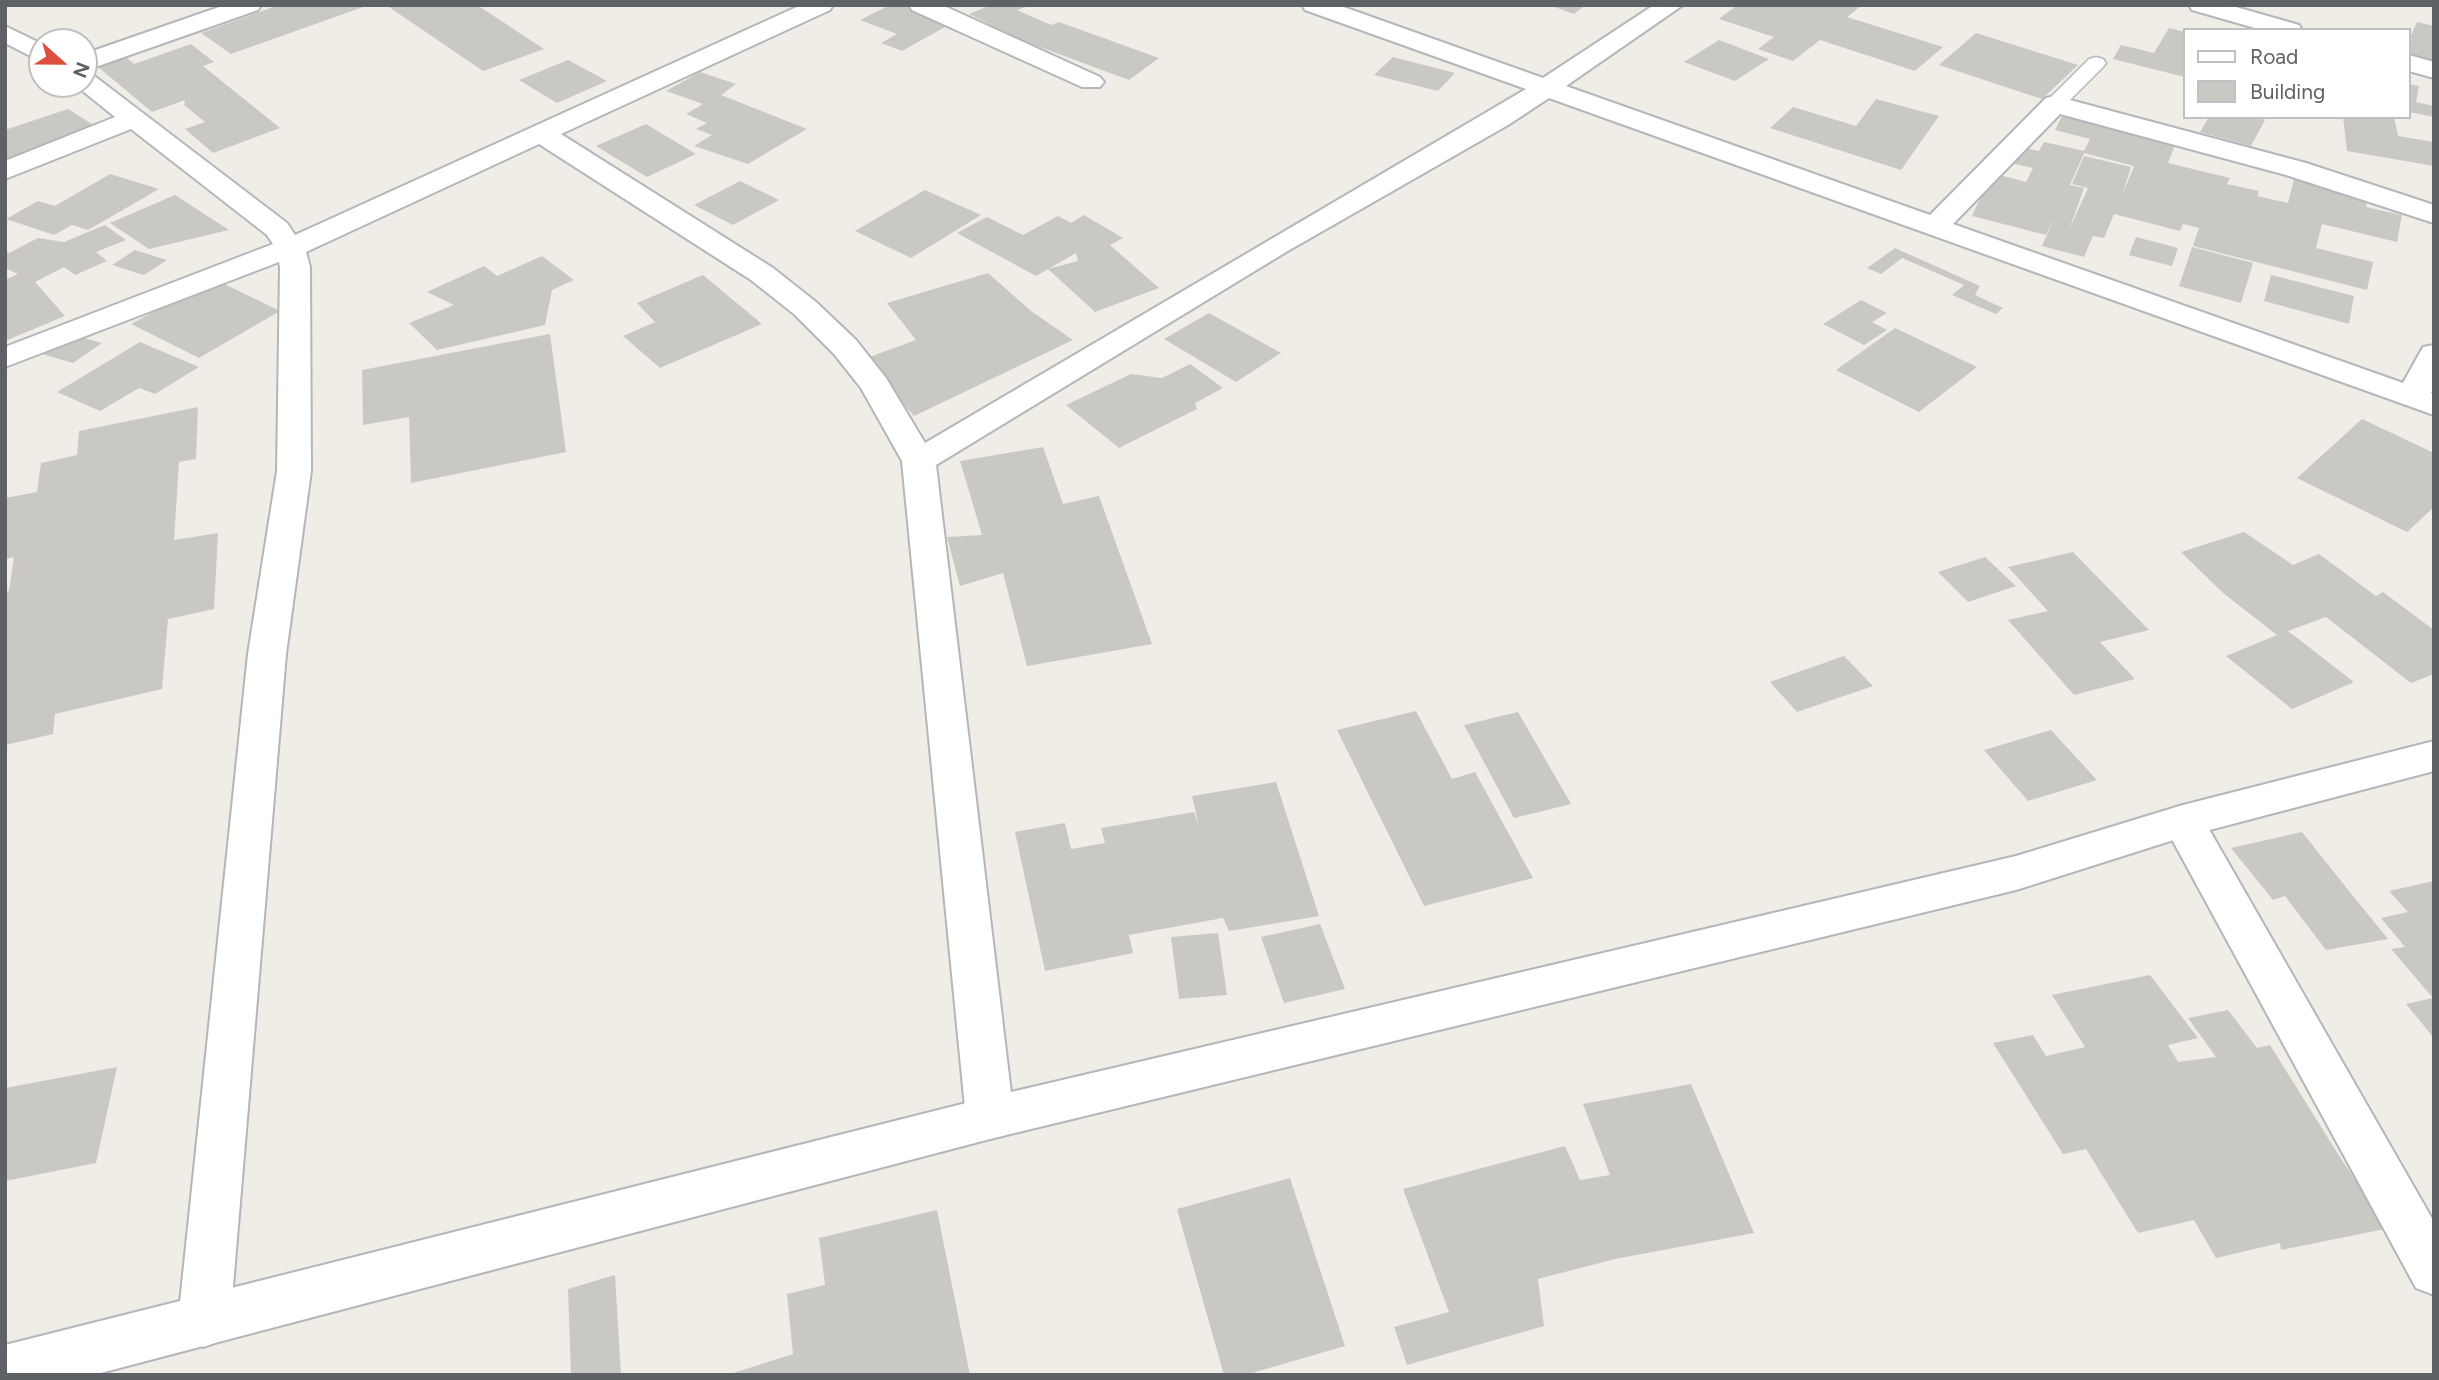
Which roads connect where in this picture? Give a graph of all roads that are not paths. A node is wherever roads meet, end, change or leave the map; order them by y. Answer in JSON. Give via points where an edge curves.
{"nodes":[{"id":1,"x":249,"y":5,"type":"edge"},
{"id":2,"x":821,"y":5,"type":"edge"},
{"id":3,"x":921,"y":5,"type":"edge"},
{"id":4,"x":1314,"y":5,"type":"edge"},
{"id":5,"x":1671,"y":5,"type":"edge"},
{"id":6,"x":2201,"y":5,"type":"edge"},
{"id":7,"x":2283,"y":28,"type":"edge"},
{"id":8,"x":5,"y":33,"type":"edge"},
{"id":9,"x":28,"y":46,"type":"edge"},
{"id":10,"x":98,"y":58,"type":"edge"},
{"id":11,"x":2096,"y":63,"type":"dead end"},
{"id":12,"x":2411,"y":64,"type":"edge"},
{"id":13,"x":2434,"y":70,"type":"edge"},
{"id":14,"x":1091,"y":82,"type":"dead end"},
{"id":15,"x":1548,"y":88,"type":"junction"},
{"id":16,"x":98,"y":90,"type":"edge"},
{"id":17,"x":2055,"y":104,"type":"junction"},
{"id":18,"x":135,"y":118,"type":"junction"},
{"id":19,"x":539,"y":132,"type":"junction"},
{"id":20,"x":5,"y":170,"type":"edge"},
{"id":21,"x":2434,"y":214,"type":"edge"},
{"id":22,"x":1935,"y":226,"type":"junction"},
{"id":23,"x":290,"y":247,"type":"junction"},
{"id":24,"x":2434,"y":354,"type":"edge"},
{"id":25,"x":5,"y":358,"type":"edge"},
{"id":26,"x":2423,"y":402,"type":"edge"},
{"id":27,"x":919,"y":461,"type":"junction"},
{"id":28,"x":2434,"y":756,"type":"edge"},
{"id":29,"x":2183,"y":821,"type":"junction"},
{"id":30,"x":990,"y":1118,"type":"junction"},
{"id":31,"x":2434,"y":1271,"type":"edge"},
{"id":32,"x":204,"y":1322,"type":"junction"},
{"id":33,"x":5,"y":1371,"type":"edge"}],
"edges":[{"from":1,"to":10,"type":"street"},
{"from":2,"to":19,"type":"street"},
{"from":3,"to":14,"type":"street"},
{"from":4,"to":15,"type":"street"},
{"from":5,"to":15,"type":"street"},
{"from":6,"to":7,"type":"street"},
{"from":8,"to":9,"type":"street"},
{"from":11,"to":17,"type":"lane"},
{"from":12,"to":13,"type":"street"},
{"from":15,"to":22,"type":"street"},
{"from":15,"to":27,"type":"street"},
{"from":16,"to":18,"type":"street"},
{"from":17,"to":21,"type":"street","via":[[2296,169]]},
{"from":17,"to":22,"type":"street"},
{"from":18,"to":20,"type":"street"},
{"from":18,"to":23,"type":"street","via":[[277,229]]},
{"from":19,"to":23,"type":"street"},
{"from":19,"to":27,"type":"street","via":[[762,274],[805,308],[875,385]]},
{"from":22,"to":26,"type":"street"},
{"from":23,"to":25,"type":"street"},
{"from":23,"to":32,"type":"street","via":[[295,267],[294,471],[268,654]]},
{"from":24,"to":26,"type":"street"},
{"from":27,"to":30,"type":"street"},
{"from":28,"to":29,"type":"street"},
{"from":29,"to":30,"type":"street","via":[[2015,873]]},
{"from":29,"to":31,"type":"street"},
{"from":30,"to":32,"type":"street"},
{"from":32,"to":33,"type":"street"}]}
